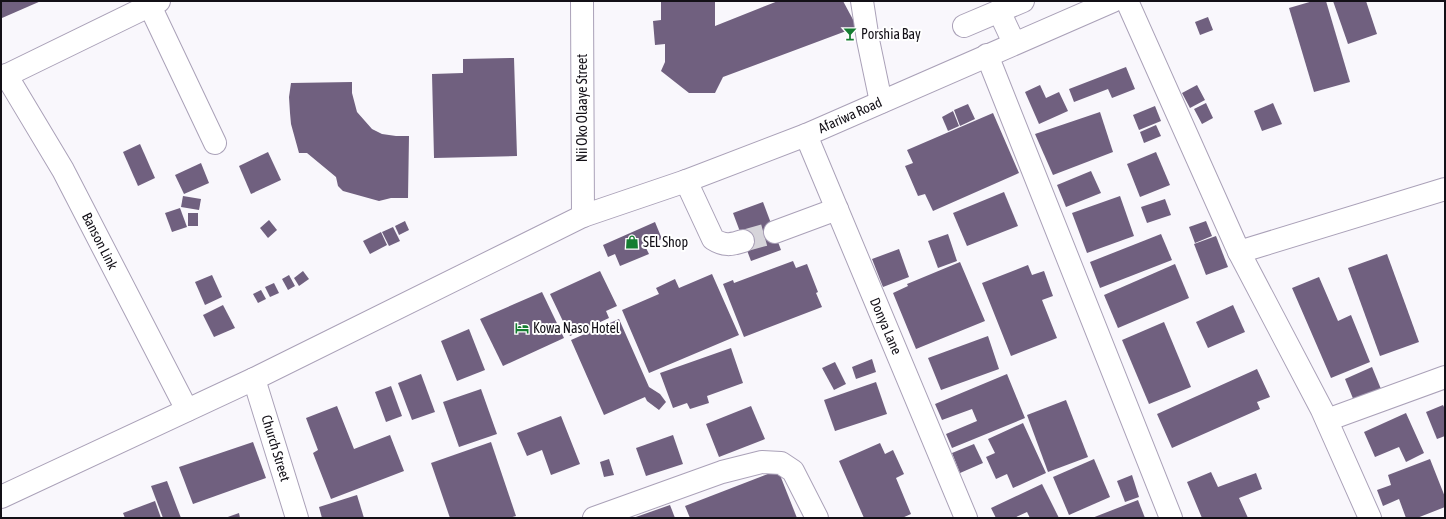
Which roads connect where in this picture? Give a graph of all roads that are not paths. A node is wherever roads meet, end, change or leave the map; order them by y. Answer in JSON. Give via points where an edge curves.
{"nodes":[{"id":1,"x":582,"y":1,"type":"edge"},
{"id":2,"x":862,"y":1,"type":"edge"},
{"id":3,"x":1023,"y":1,"type":"edge"},
{"id":4,"x":1113,"y":1,"type":"edge"},
{"id":5,"x":1127,"y":1,"type":"edge"},
{"id":6,"x":154,"y":4,"type":"edge"},
{"id":7,"x":1075,"y":8,"type":"edge"},
{"id":8,"x":999,"y":11,"type":"junction"},
{"id":9,"x":964,"y":26,"type":"dead end"},
{"id":10,"x":1014,"y":43,"type":"junction"},
{"id":11,"x":987,"y":55,"type":"junction"},
{"id":12,"x":3,"y":77,"type":"edge"},
{"id":13,"x":881,"y":102,"type":"junction"},
{"id":14,"x":806,"y":135,"type":"junction"},
{"id":15,"x":215,"y":143,"type":"dead end"},
{"id":16,"x":686,"y":181,"type":"junction"},
{"id":17,"x":1445,"y":189,"type":"edge"},
{"id":18,"x":837,"y":209,"type":"junction"},
{"id":19,"x":583,"y":216,"type":"junction"},
{"id":20,"x":775,"y":232,"type":"tunnel mouth"},
{"id":21,"x":743,"y":241,"type":"tunnel mouth"},
{"id":22,"x":1239,"y":252,"type":"junction"},
{"id":23,"x":1445,"y":377,"type":"edge"},
{"id":24,"x":254,"y":378,"type":"junction"},
{"id":25,"x":187,"y":410,"type":"junction"},
{"id":26,"x":1327,"y":420,"type":"junction"},
{"id":27,"x":1,"y":497,"type":"edge"},
{"id":28,"x":297,"y":518,"type":"edge"},
{"id":29,"x":594,"y":518,"type":"edge"},
{"id":30,"x":817,"y":518,"type":"edge"},
{"id":31,"x":966,"y":518,"type":"edge"},
{"id":32,"x":1171,"y":518,"type":"edge"},
{"id":33,"x":1370,"y":518,"type":"edge"}],
"edges":[{"from":1,"to":19,"type":"street","name":"Nii Oko Olaaye Street"},
{"from":2,"to":13,"type":"street"},
{"from":3,"to":8,"type":"street"},
{"from":4,"to":7,"type":"street","name":"Afariwa Road"},
{"from":5,"to":22,"type":"street"},
{"from":6,"to":12,"type":"street"},
{"from":6,"to":15,"type":"street"},
{"from":7,"to":10,"type":"street","name":"Afariwa Road"},
{"from":8,"to":9,"type":"street"},
{"from":8,"to":10,"type":"street"},
{"from":10,"to":11,"type":"street","name":"Afariwa Road"},
{"from":11,"to":13,"type":"street","name":"Afariwa Road"},
{"from":11,"to":32,"type":"street"},
{"from":12,"to":25,"type":"street","name":"Banson Link","via":[[63,170]]},
{"from":13,"to":14,"type":"street","name":"Afariwa Road"},
{"from":14,"to":16,"type":"street","name":"Afariwa Road"},
{"from":14,"to":18,"type":"street","name":"Donya Lane"},
{"from":16,"to":19,"type":"street","name":"Afariwa Road"},
{"from":16,"to":21,"type":"street","via":[[713,239],[721,244],[732,245]]},
{"from":17,"to":22,"type":"street"},
{"from":18,"to":20,"type":"street"},
{"from":18,"to":31,"type":"street","name":"Donya Lane"},
{"from":19,"to":24,"type":"street","name":"Afariwa Road"},
{"from":22,"to":26,"type":"street"},
{"from":23,"to":26,"type":"street"},
{"from":24,"to":25,"type":"street","name":"Afariwa Road"},
{"from":24,"to":28,"type":"street","name":"Church Street"},
{"from":25,"to":27,"type":"street","name":"Afariwa Road"},
{"from":26,"to":33,"type":"street"},
{"from":29,"to":30,"type":"street","via":[[722,472],[762,462],[782,463],[793,471]]}]}
